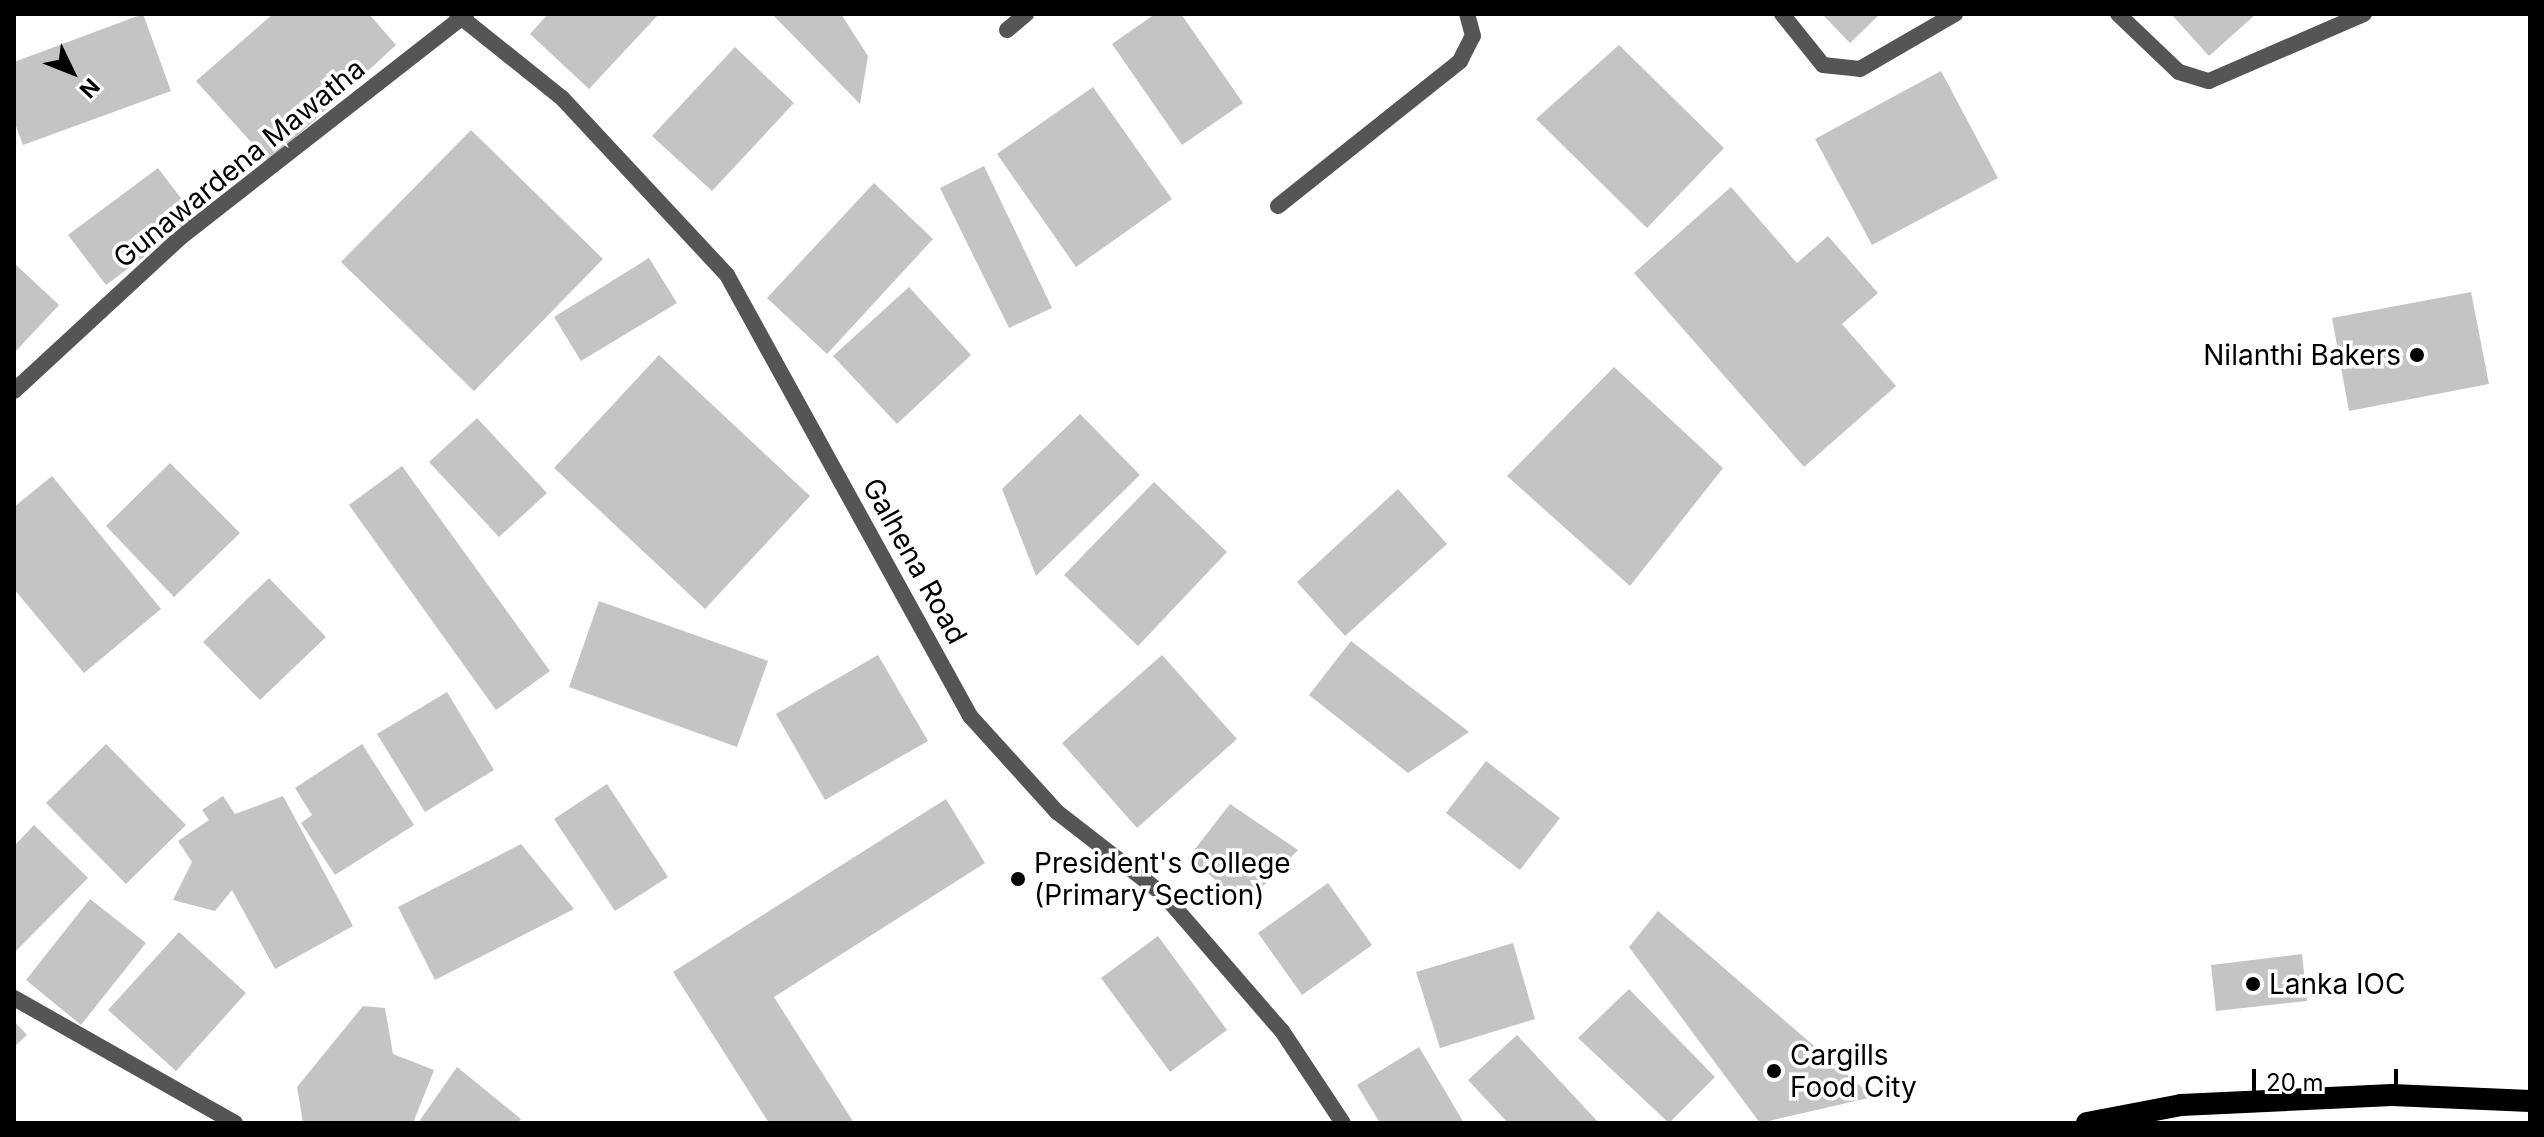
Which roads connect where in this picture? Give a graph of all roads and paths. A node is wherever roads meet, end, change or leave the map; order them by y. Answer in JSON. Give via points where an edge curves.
{"nodes":[{"id":1,"x":1026,"y":14,"type":"edge"},
{"id":2,"x":1467,"y":14,"type":"edge"},
{"id":3,"x":1782,"y":14,"type":"edge"},
{"id":4,"x":1955,"y":14,"type":"edge"},
{"id":5,"x":2118,"y":14,"type":"edge"},
{"id":6,"x":2364,"y":14,"type":"edge"},
{"id":7,"x":462,"y":15,"type":"edge"},
{"id":8,"x":1007,"y":30,"type":"dead end"},
{"id":9,"x":1278,"y":206,"type":"dead end"},
{"id":10,"x":14,"y":391,"type":"edge"},
{"id":11,"x":14,"y":998,"type":"edge"},
{"id":12,"x":2530,"y":1101,"type":"edge"},
{"id":13,"x":235,"y":1123,"type":"edge"},
{"id":14,"x":1343,"y":1123,"type":"edge"},
{"id":15,"x":2087,"y":1123,"type":"edge"}],
"edges":[{"from":1,"to":8,"type":"street"},
{"from":2,"to":9,"type":"street","via":[[1473,36],[1460,61]]},
{"from":3,"to":4,"type":"street","via":[[1823,65],[1860,69]]},
{"from":5,"to":6,"type":"street","via":[[2179,72],[2209,81]]},
{"from":7,"to":10,"type":"street","name":"Gunawardena Mawatha","via":[[181,237]]},
{"from":7,"to":14,"type":"street","name":"Galhena Road","via":[[562,98],[727,275],[970,716],[1057,812],[1164,895],[1282,1031]]},
{"from":11,"to":13,"type":"street"},
{"from":12,"to":15,"type":"highway","via":[[2392,1095],[2181,1105]]}]}
